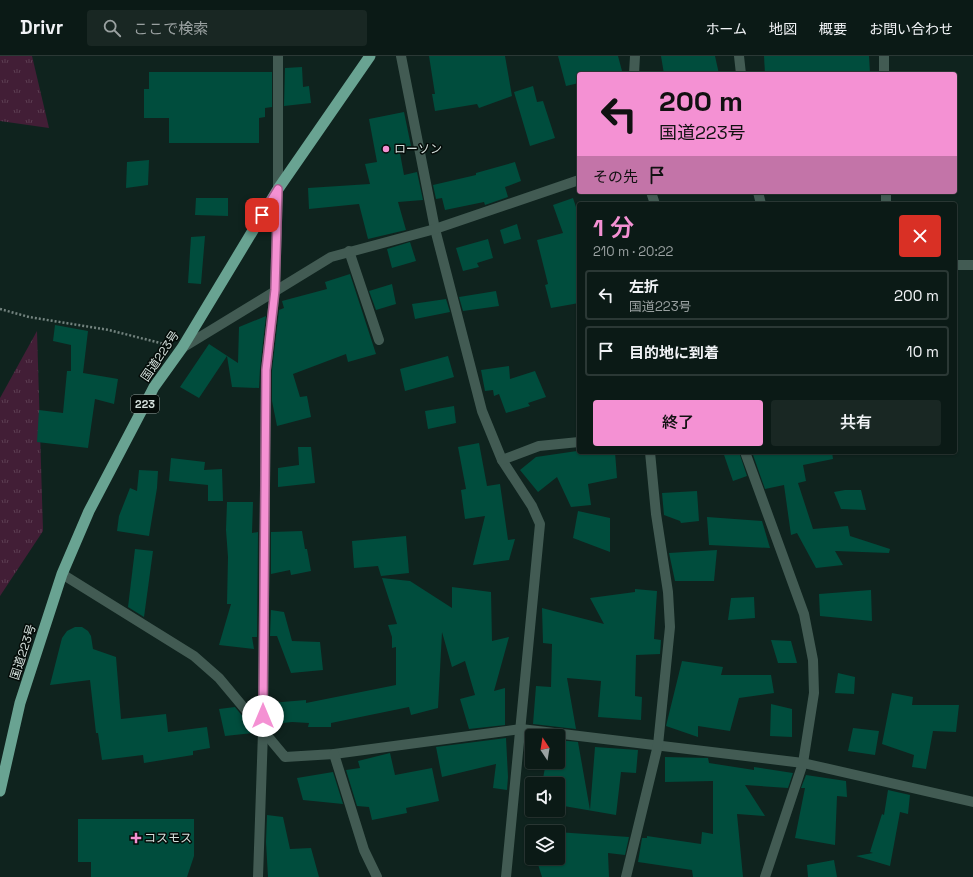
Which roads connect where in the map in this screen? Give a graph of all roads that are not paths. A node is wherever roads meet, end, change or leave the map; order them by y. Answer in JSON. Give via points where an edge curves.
{"nodes":[{"id":1,"x":278,"y":56,"type":"edge"},
{"id":2,"x":370,"y":56,"type":"edge"},
{"id":3,"x":401,"y":56,"type":"edge"},
{"id":4,"x":635,"y":56,"type":"edge"},
{"id":5,"x":739,"y":56,"type":"edge"},
{"id":6,"x":884,"y":56,"type":"edge"},
{"id":7,"x":634,"y":72,"type":"edge"},
{"id":8,"x":741,"y":72,"type":"edge"},
{"id":9,"x":884,"y":72,"type":"edge"},
{"id":10,"x":577,"y":181,"type":"edge"},
{"id":11,"x":278,"y":189,"type":"junction"},
{"id":12,"x":435,"y":229,"type":"junction"},
{"id":13,"x":349,"y":252,"type":"junction"},
{"id":14,"x":957,"y":265,"type":"edge"},
{"id":15,"x":973,"y":265,"type":"edge"},
{"id":16,"x":275,"y":290,"type":"junction"},
{"id":17,"x":378,"y":340,"type":"dead end"},
{"id":18,"x":182,"y":348,"type":"junction"},
{"id":19,"x":577,"y":442,"type":"edge"},
{"id":20,"x":650,"y":454,"type":"edge"},
{"id":21,"x":746,"y":454,"type":"edge"},
{"id":22,"x":502,"y":460,"type":"junction"},
{"id":23,"x":62,"y":574,"type":"junction"},
{"id":24,"x":521,"y":729,"type":"junction"},
{"id":25,"x":263,"y":732,"type":"junction"},
{"id":26,"x":658,"y":745,"type":"junction"},
{"id":27,"x":334,"y":754,"type":"junction"},
{"id":28,"x":802,"y":763,"type":"junction"},
{"id":29,"x":0,"y":791,"type":"edge"},
{"id":30,"x":973,"y":802,"type":"edge"},
{"id":31,"x":258,"y":877,"type":"edge"},
{"id":32,"x":377,"y":877,"type":"edge"},
{"id":33,"x":506,"y":877,"type":"edge"},
{"id":34,"x":626,"y":877,"type":"edge"},
{"id":35,"x":765,"y":877,"type":"edge"}],
"edges":[{"from":1,"to":11,"type":"street"},
{"from":2,"to":11,"type":"highway","name":"国道223号","number":"223"},
{"from":3,"to":12,"type":"street"},
{"from":4,"to":7,"type":"street"},
{"from":5,"to":8,"type":"street"},
{"from":6,"to":9,"type":"street"},
{"from":10,"to":12,"type":"street"},
{"from":11,"to":16,"type":"street"},
{"from":11,"to":18,"type":"highway","name":"国道223号","number":"223"},
{"from":12,"to":13,"type":"street"},
{"from":12,"to":22,"type":"street","via":[[482,411]]},
{"from":13,"to":16,"type":"street","via":[[331,257]]},
{"from":13,"to":17,"type":"street"},
{"from":14,"to":15,"type":"street"},
{"from":16,"to":18,"type":"street"},
{"from":16,"to":25,"type":"street","via":[[266,370]]},
{"from":18,"to":23,"type":"highway","name":"国道223号","number":"223","via":[[154,387],[124,443],[89,511]]},
{"from":19,"to":22,"type":"street","via":[[539,446]]},
{"from":20,"to":26,"type":"street","via":[[670,627]]},
{"from":21,"to":28,"type":"street","via":[[804,614],[813,660],[814,693]]},
{"from":22,"to":24,"type":"street","via":[[532,506],[540,524]]},
{"from":23,"to":25,"type":"street","via":[[194,656],[220,678]]},
{"from":23,"to":29,"type":"highway","name":"国道223号","number":"223","via":[[20,703]]},
{"from":24,"to":26,"type":"street"},
{"from":24,"to":27,"type":"street"},
{"from":24,"to":33,"type":"street"},
{"from":25,"to":27,"type":"street","via":[[285,757]]},
{"from":25,"to":31,"type":"street"},
{"from":26,"to":28,"type":"street"},
{"from":26,"to":34,"type":"street"},
{"from":27,"to":32,"type":"street","via":[[364,850]]},
{"from":28,"to":30,"type":"street"},
{"from":28,"to":35,"type":"street"}]}
